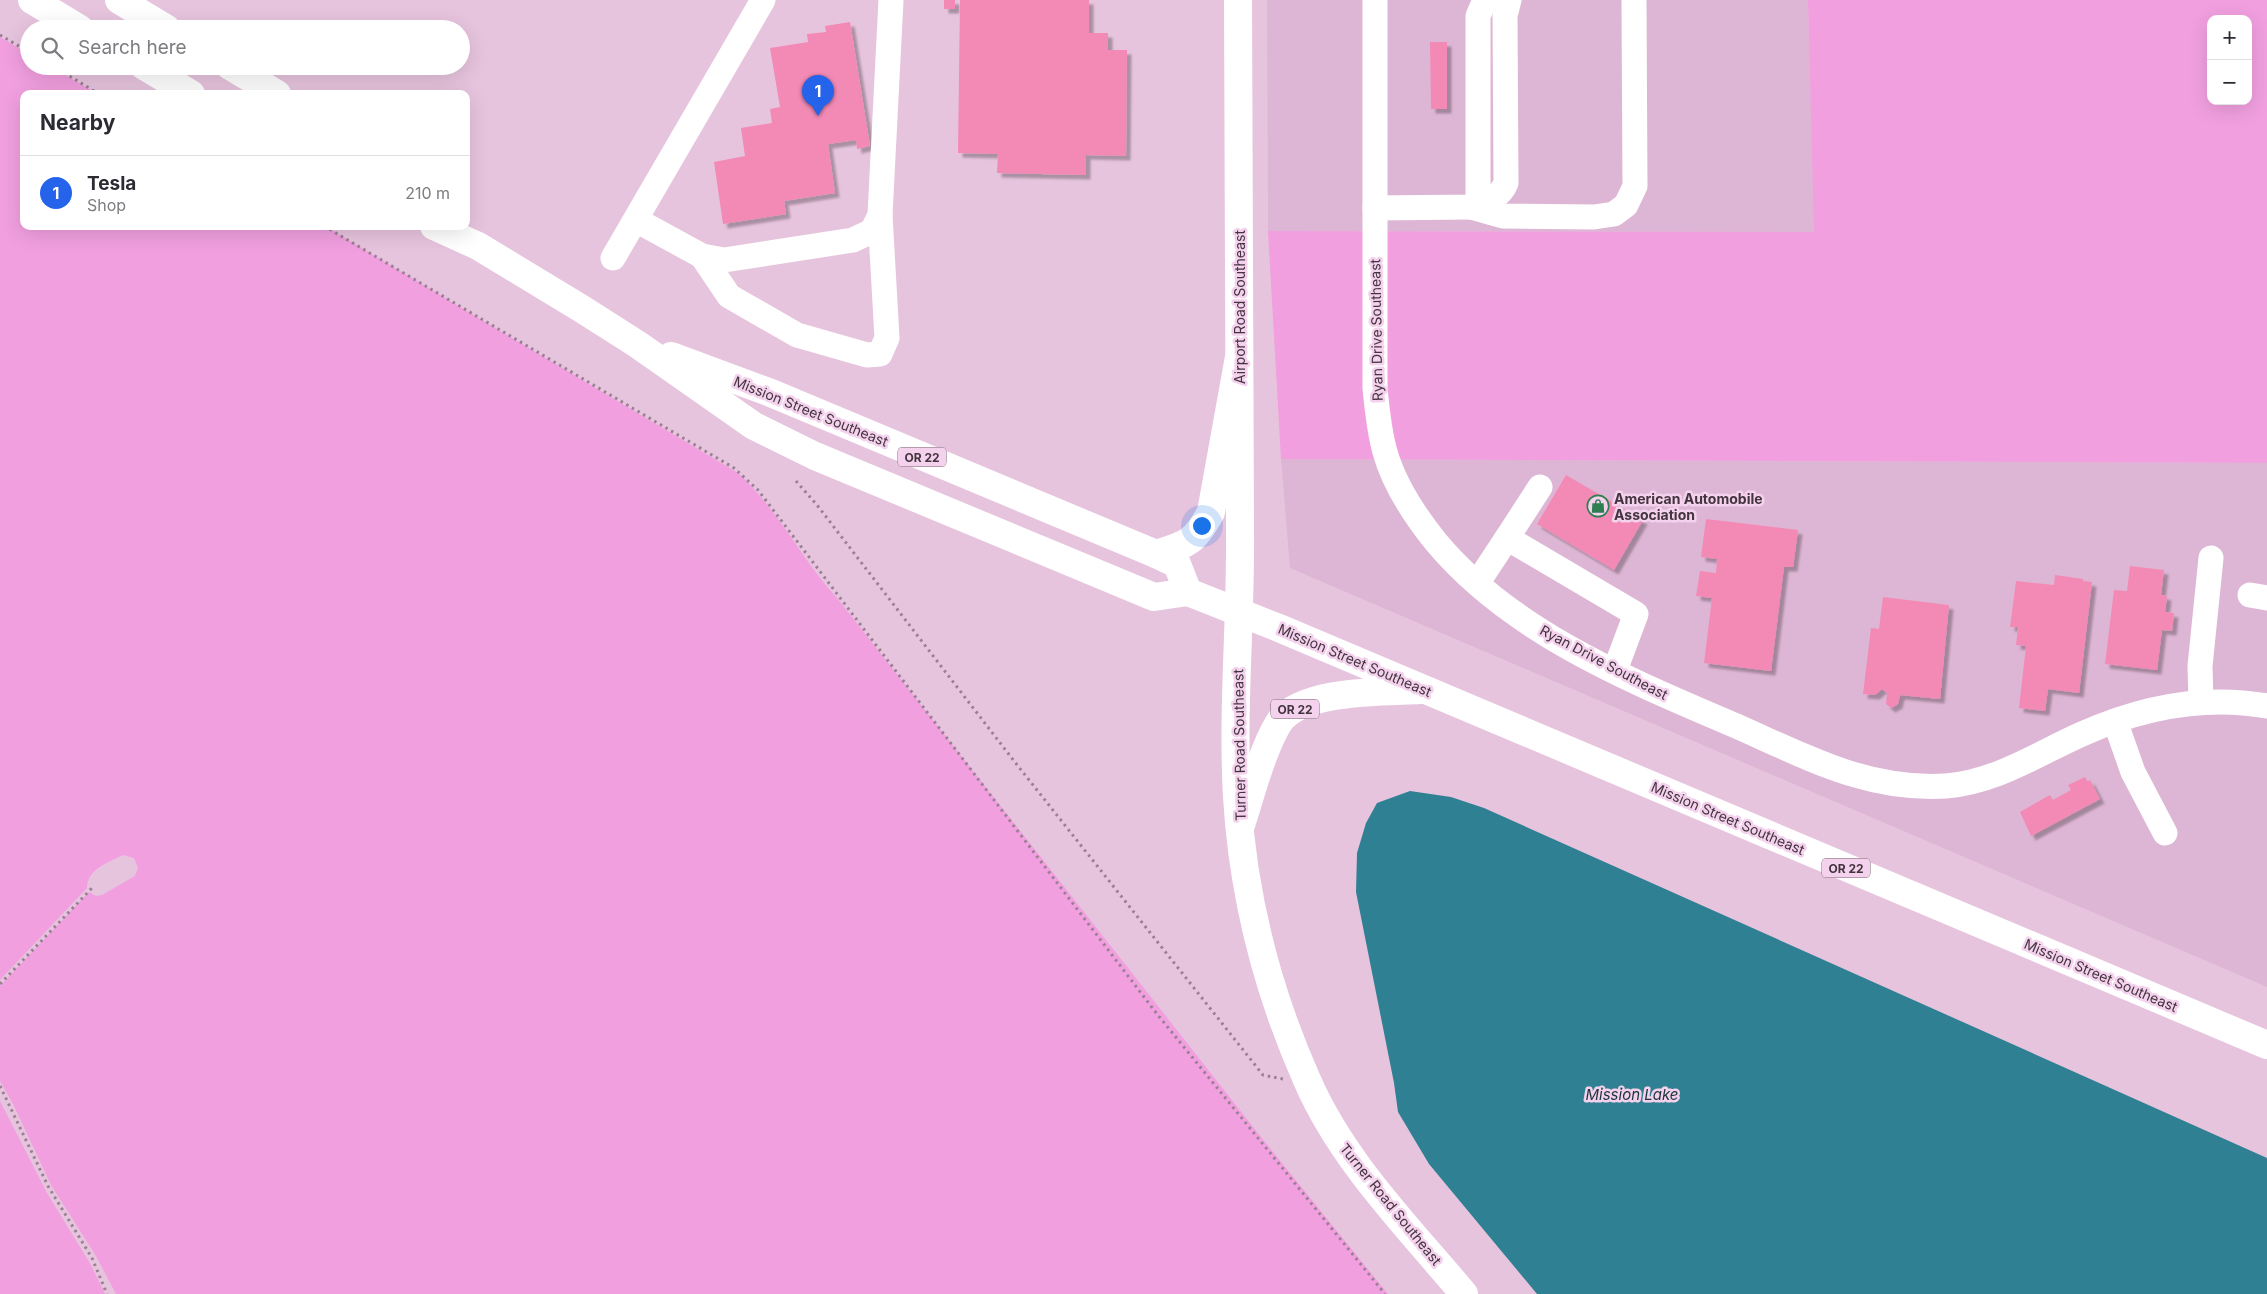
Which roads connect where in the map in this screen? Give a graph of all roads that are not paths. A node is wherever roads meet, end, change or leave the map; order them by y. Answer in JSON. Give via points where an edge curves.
{"nodes":[{"id":1,"x":32,"y":0,"type":"edge"},
{"id":2,"x":119,"y":0,"type":"edge"},
{"id":3,"x":763,"y":0,"type":"edge"},
{"id":4,"x":891,"y":0,"type":"edge"},
{"id":5,"x":1238,"y":0,"type":"edge"},
{"id":6,"x":1375,"y":0,"type":"edge"},
{"id":7,"x":1485,"y":0,"type":"edge"},
{"id":8,"x":1492,"y":0,"type":"edge"},
{"id":9,"x":1498,"y":0,"type":"edge"},
{"id":10,"x":1504,"y":0,"type":"edge"},
{"id":11,"x":1509,"y":0,"type":"edge"},
{"id":12,"x":1634,"y":0,"type":"edge"},
{"id":13,"x":65,"y":20,"type":"edge"},
{"id":14,"x":153,"y":20,"type":"edge"},
{"id":15,"x":159,"y":75,"type":"edge"},
{"id":16,"x":245,"y":75,"type":"edge"},
{"id":17,"x":184,"y":90,"type":"edge"},
{"id":18,"x":270,"y":90,"type":"edge"},
{"id":19,"x":1484,"y":202,"type":"junction"},
{"id":20,"x":1375,"y":208,"type":"junction"},
{"id":21,"x":880,"y":215,"type":"junction"},
{"id":22,"x":636,"y":220,"type":"junction"},
{"id":23,"x":443,"y":230,"type":"edge"},
{"id":24,"x":460,"y":230,"type":"edge"},
{"id":25,"x":478,"y":246,"type":"junction"},
{"id":26,"x":702,"y":256,"type":"junction"},
{"id":27,"x":613,"y":258,"type":"dead end"},
{"id":28,"x":637,"y":344,"type":"junction"},
{"id":29,"x":1239,"y":357,"type":"junction"},
{"id":30,"x":1540,"y":487,"type":"dead end"},
{"id":31,"x":1508,"y":538,"type":"junction"},
{"id":32,"x":1156,"y":554,"type":"junction"},
{"id":33,"x":2211,"y":558,"type":"dead end"},
{"id":34,"x":1478,"y":582,"type":"junction"},
{"id":35,"x":1188,"y":592,"type":"junction"},
{"id":36,"x":1240,"y":614,"type":"junction"},
{"id":37,"x":1615,"y":670,"type":"junction"},
{"id":38,"x":1426,"y":690,"type":"junction"},
{"id":39,"x":2202,"y":702,"type":"junction"},
{"id":40,"x":2267,"y":706,"type":"edge"},
{"id":41,"x":2115,"y":721,"type":"junction"},
{"id":42,"x":1240,"y":828,"type":"junction"},
{"id":43,"x":2165,"y":833,"type":"dead end"},
{"id":44,"x":2267,"y":1046,"type":"edge"},
{"id":45,"x":1464,"y":1294,"type":"edge"}],
"edges":[{"from":1,"to":13,"type":"main road"},
{"from":2,"to":14,"type":"main road"},
{"from":3,"to":22,"type":"street"},
{"from":4,"to":21,"type":"street"},
{"from":5,"to":29,"type":"main road","name":"Airport Road Southeast"},
{"from":6,"to":20,"type":"street","name":"Ryan Drive Southeast"},
{"from":7,"to":19,"type":"street","via":[[1478,16]]},
{"from":8,"to":19,"type":"street","via":[[1485,16]]},
{"from":9,"to":19,"type":"street","via":[[1492,16]]},
{"from":10,"to":19,"type":"street","via":[[1498,16]]},
{"from":11,"to":19,"type":"street","via":[[1505,16],[1506,183]]},
{"from":12,"to":19,"type":"street","via":[[1635,186],[1626,205],[1614,214],[1594,217],[1503,216]]},
{"from":15,"to":17,"type":"main road"},
{"from":16,"to":18,"type":"main road"},
{"from":19,"to":20,"type":"street"},
{"from":20,"to":34,"type":"street","name":"Ryan Drive Southeast","via":[[1375,388],[1385,452],[1405,496],[1435,540]]},
{"from":21,"to":26,"type":"street","via":[[872,231],[853,240],[724,260]]},
{"from":21,"to":26,"type":"street","via":[[887,338],[880,354],[867,355],[797,335],[729,296]]},
{"from":22,"to":26,"type":"street"},
{"from":22,"to":27,"type":"street"},
{"from":23,"to":25,"type":"main road","name":"Mission Street Southeast","number":"OR 22"},
{"from":24,"to":25,"type":"main road","name":"Mission Street Southeast","number":"OR 22"},
{"from":25,"to":28,"type":"main road","name":"Mission Street Southeast","number":"OR 22"},
{"from":28,"to":32,"type":"main road","name":"Mission Street Southeast","number":"OR 22","via":[[771,393]]},
{"from":28,"to":35,"type":"main road","name":"Mission Street Southeast","number":"OR 22","via":[[754,426],[815,456],[1154,597]]},
{"from":29,"to":32,"type":"main road","via":[[1211,512],[1190,542]]},
{"from":29,"to":36,"type":"main road","name":"Airport Road Southeast"},
{"from":30,"to":31,"type":"street"},
{"from":31,"to":34,"type":"street"},
{"from":31,"to":37,"type":"street","via":[[1636,614]]},
{"from":32,"to":35,"type":"main road","name":"Mission Street Southeast","number":"OR 22","via":[[1176,564]]},
{"from":33,"to":39,"type":"street","via":[[2200,666]]},
{"from":34,"to":37,"type":"street","name":"Ryan Drive Southeast","via":[[1528,621],[1572,649]]},
{"from":35,"to":36,"type":"main road","name":"Mission Street Southeast","number":"OR 22"},
{"from":36,"to":38,"type":"main road","name":"Mission Street Southeast","number":"OR 22"},
{"from":36,"to":42,"type":"main road","name":"Turner Road Southeast","via":[[1237,736]]},
{"from":37,"to":41,"type":"street","name":"Ryan Drive Southeast","via":[[1664,695],[1831,767],[1884,784],[1947,786],[1985,778],[2026,763]]},
{"from":38,"to":42,"type":"main road","number":"OR 22","via":[[1333,696],[1297,708],[1279,722]]},
{"from":38,"to":44,"type":"main road","name":"Mission Street Southeast","number":"OR 22"},
{"from":39,"to":40,"type":"street","name":"Ryan Drive Southeast"},
{"from":39,"to":41,"type":"street","name":"Ryan Drive Southeast","via":[[2185,703]]},
{"from":41,"to":43,"type":"street","via":[[2133,772]]},
{"from":42,"to":45,"type":"main road","name":"Turner Road Southeast","via":[[1251,911],[1263,962],[1308,1084],[1338,1137],[1371,1182]]}]}
